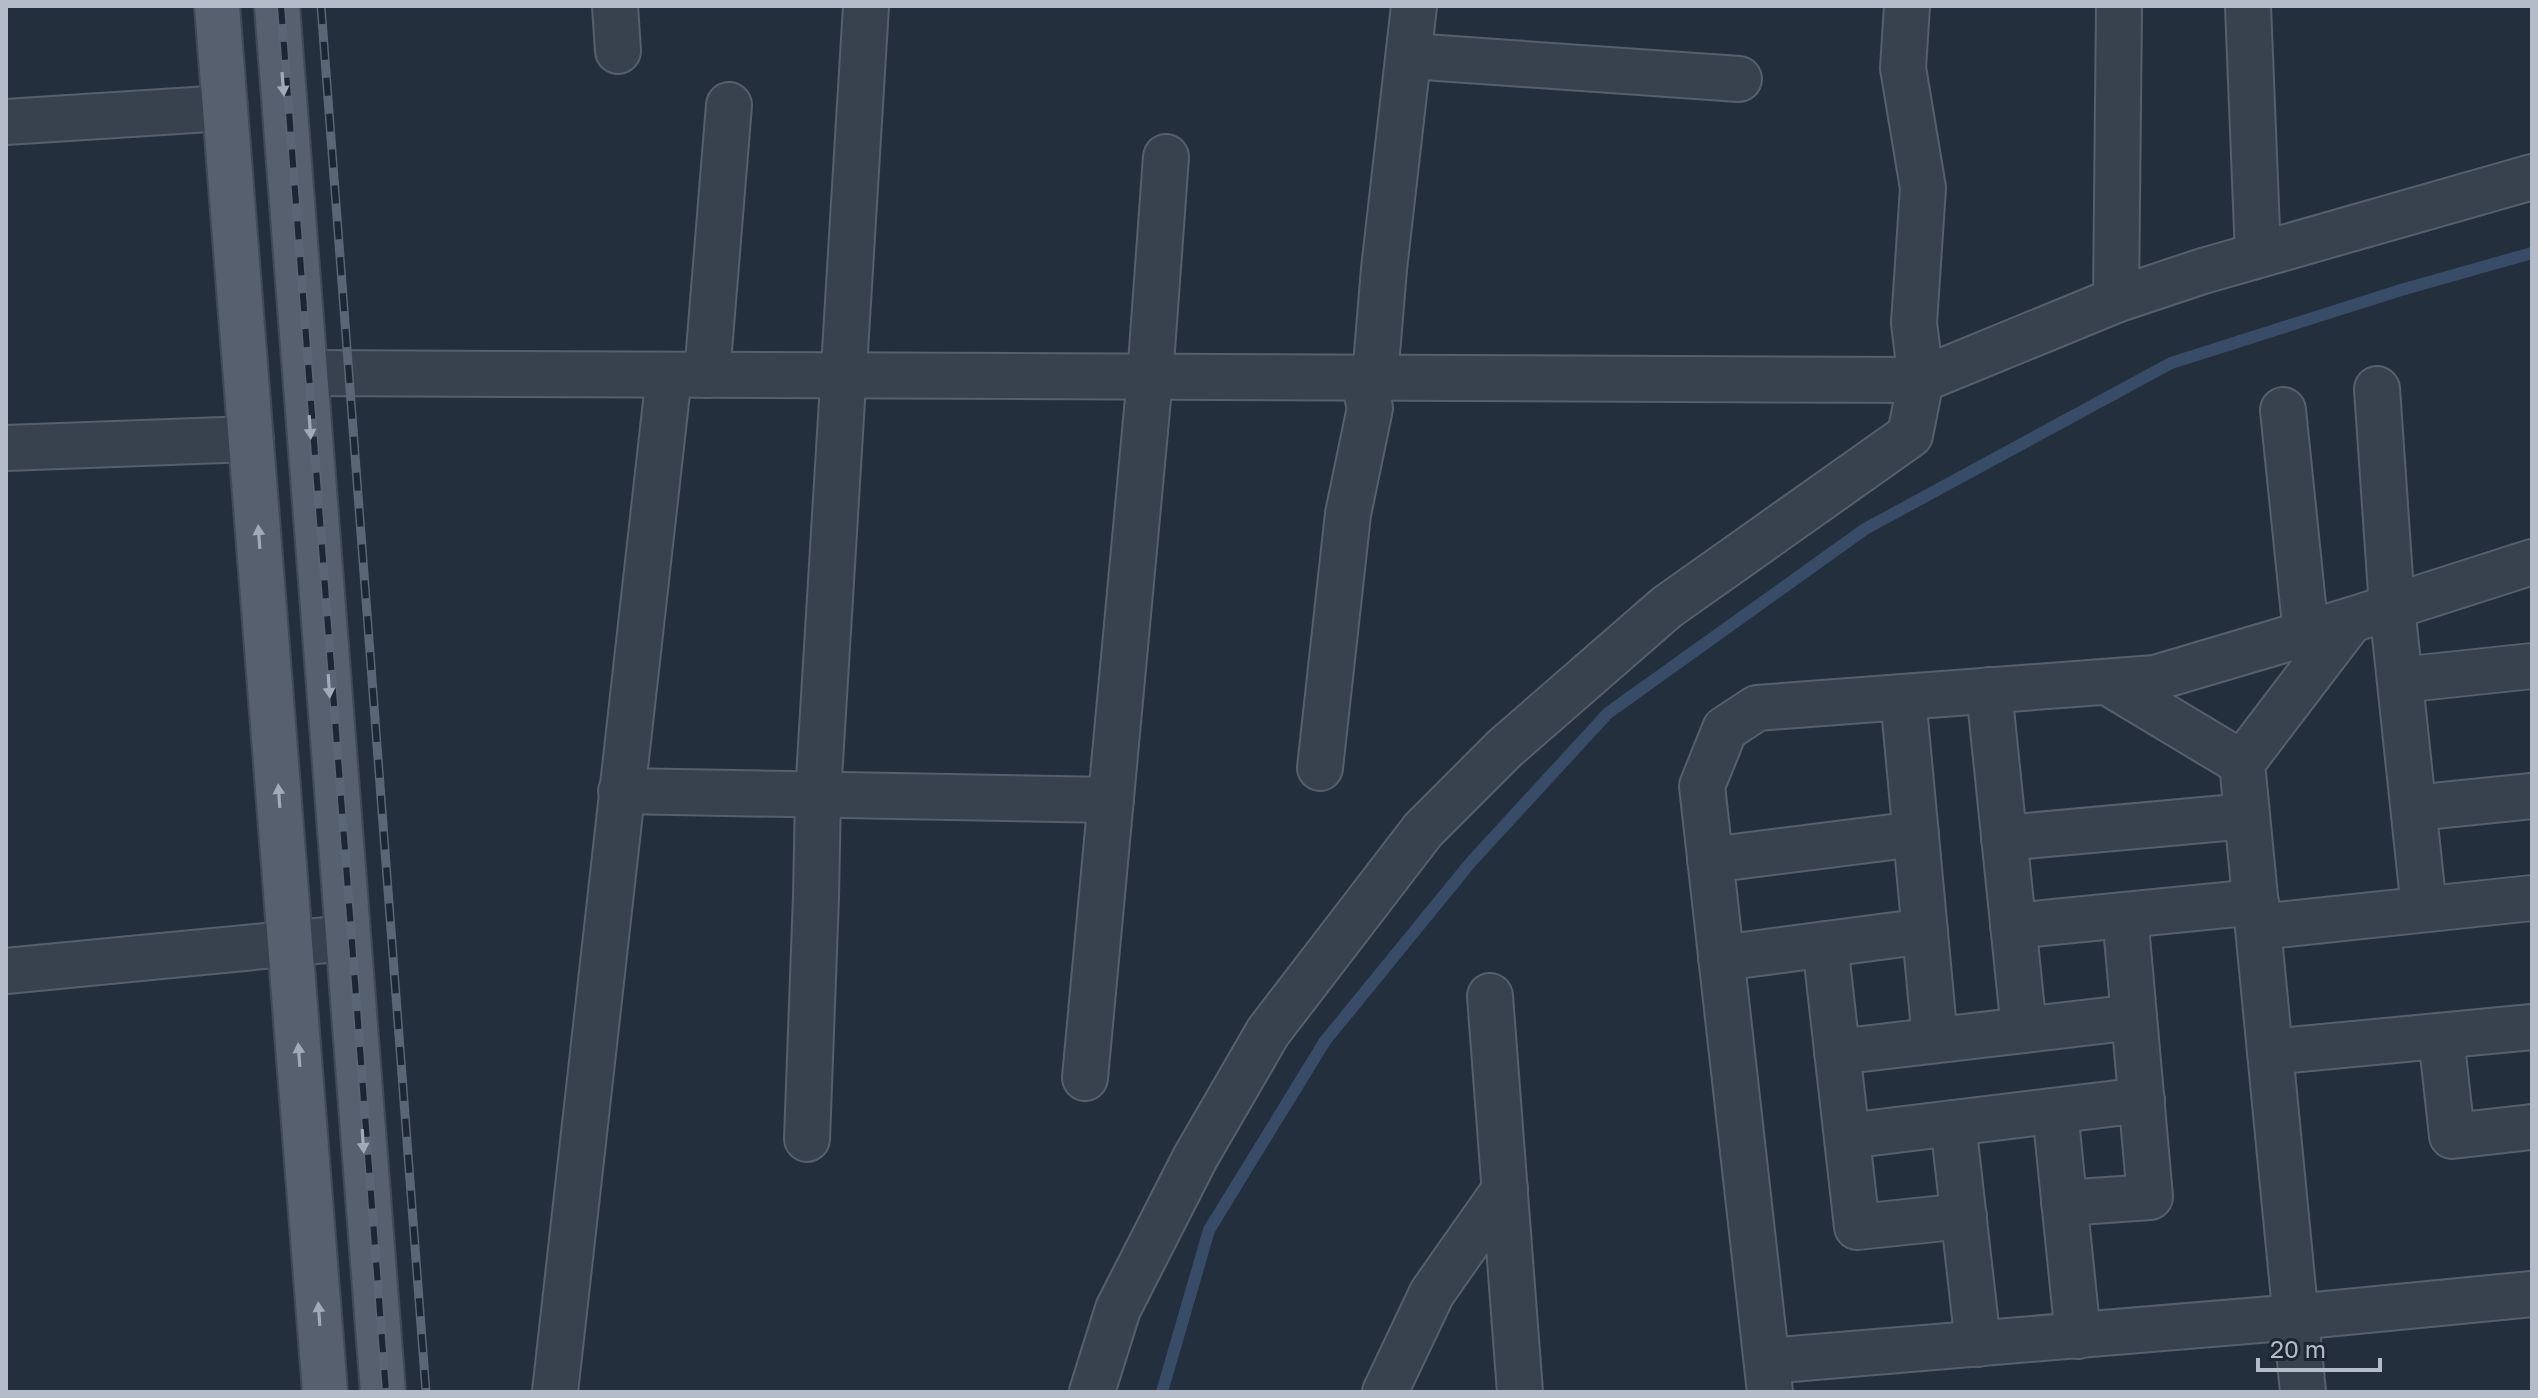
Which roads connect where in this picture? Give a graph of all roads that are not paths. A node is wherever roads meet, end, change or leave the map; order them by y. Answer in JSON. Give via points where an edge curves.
{"nodes":[{"id":1,"x":217,"y":6,"type":"edge"},
{"id":2,"x":277,"y":6,"type":"edge"},
{"id":3,"x":615,"y":6,"type":"edge"},
{"id":4,"x":866,"y":6,"type":"edge"},
{"id":5,"x":1414,"y":6,"type":"edge"},
{"id":6,"x":1907,"y":6,"type":"edge"},
{"id":7,"x":2119,"y":6,"type":"edge"},
{"id":8,"x":2248,"y":6,"type":"edge"},
{"id":9,"x":618,"y":51,"type":"dead end"},
{"id":10,"x":1410,"y":56,"type":"junction"},
{"id":11,"x":1739,"y":79,"type":"dead end"},
{"id":12,"x":729,"y":105,"type":"dead end"},
{"id":13,"x":225,"y":108,"type":"junction"},
{"id":14,"x":6,"y":122,"type":"edge"},
{"id":15,"x":1166,"y":157,"type":"dead end"},
{"id":16,"x":2532,"y":177,"type":"edge"},
{"id":17,"x":2258,"y":255,"type":"junction"},
{"id":18,"x":2116,"y":300,"type":"junction"},
{"id":19,"x":306,"y":373,"type":"junction"},
{"id":20,"x":688,"y":375,"type":"junction"},
{"id":21,"x":843,"y":375,"type":"junction"},
{"id":22,"x":1150,"y":377,"type":"junction"},
{"id":23,"x":1369,"y":377,"type":"junction"},
{"id":24,"x":1921,"y":380,"type":"junction"},
{"id":25,"x":2377,"y":389,"type":"dead end"},
{"id":26,"x":2283,"y":410,"type":"dead end"},
{"id":27,"x":251,"y":439,"type":"junction"},
{"id":28,"x":6,"y":448,"type":"edge"},
{"id":29,"x":2532,"y":562,"type":"edge"},
{"id":30,"x":2392,"y":607,"type":"junction"},
{"id":31,"x":2351,"y":620,"type":"junction"},
{"id":32,"x":2306,"y":634,"type":"junction"},
{"id":33,"x":2532,"y":666,"type":"edge"},
{"id":34,"x":2400,"y":680,"type":"junction"},
{"id":35,"x":2107,"y":682,"type":"junction"},
{"id":36,"x":1989,"y":690,"type":"junction"},
{"id":37,"x":1903,"y":697,"type":"junction"},
{"id":38,"x":2242,"y":763,"type":"junction"},
{"id":39,"x":1320,"y":768,"type":"dead end"},
{"id":40,"x":621,"y":791,"type":"junction"},
{"id":41,"x":818,"y":795,"type":"junction"},
{"id":42,"x":2532,"y":796,"type":"edge"},
{"id":43,"x":1111,"y":800,"type":"junction"},
{"id":44,"x":2414,"y":808,"type":"junction"},
{"id":45,"x":2247,"y":816,"type":"junction"},
{"id":46,"x":1916,"y":834,"type":"junction"},
{"id":47,"x":2004,"y":838,"type":"junction"},
{"id":48,"x":1710,"y":860,"type":"junction"},
{"id":49,"x":2532,"y":898,"type":"edge"},
{"id":50,"x":2424,"y":909,"type":"junction"},
{"id":51,"x":2257,"y":914,"type":"junction"},
{"id":52,"x":2125,"y":915,"type":"junction"},
{"id":53,"x":2013,"y":926,"type":"junction"},
{"id":54,"x":1925,"y":931,"type":"junction"},
{"id":55,"x":347,"y":938,"type":"junction"},
{"id":56,"x":290,"y":943,"type":"junction"},
{"id":57,"x":1825,"y":944,"type":"junction"},
{"id":58,"x":1721,"y":958,"type":"junction"},
{"id":59,"x":6,"y":971,"type":"edge"},
{"id":60,"x":1490,"y":996,"type":"dead end"},
{"id":61,"x":2134,"y":1017,"type":"junction"},
{"id":62,"x":2532,"y":1027,"type":"edge"},
{"id":63,"x":2024,"y":1030,"type":"junction"},
{"id":64,"x":2441,"y":1036,"type":"junction"},
{"id":65,"x":1935,"y":1040,"type":"junction"},
{"id":66,"x":1837,"y":1052,"type":"junction"},
{"id":67,"x":2270,"y":1052,"type":"junction"},
{"id":68,"x":1085,"y":1078,"type":"dead end"},
{"id":69,"x":2142,"y":1100,"type":"junction"},
{"id":70,"x":2055,"y":1111,"type":"junction"},
{"id":71,"x":1953,"y":1123,"type":"junction"},
{"id":72,"x":2532,"y":1127,"type":"edge"},
{"id":73,"x":1847,"y":1136,"type":"junction"},
{"id":74,"x":807,"y":1139,"type":"dead end"},
{"id":75,"x":1505,"y":1189,"type":"junction"},
{"id":76,"x":2064,"y":1203,"type":"junction"},
{"id":77,"x":1964,"y":1216,"type":"junction"},
{"id":78,"x":2532,"y":1294,"type":"edge"},
{"id":79,"x":2295,"y":1317,"type":"junction"},
{"id":80,"x":2078,"y":1336,"type":"junction"},
{"id":81,"x":1978,"y":1344,"type":"junction"},
{"id":82,"x":1769,"y":1377,"type":"edge"},
{"id":83,"x":325,"y":1392,"type":"edge"},
{"id":84,"x":383,"y":1392,"type":"edge"},
{"id":85,"x":555,"y":1392,"type":"edge"},
{"id":86,"x":1092,"y":1392,"type":"edge"},
{"id":87,"x":1385,"y":1392,"type":"edge"},
{"id":88,"x":1520,"y":1392,"type":"edge"},
{"id":89,"x":2303,"y":1392,"type":"edge"}],
"edges":[{"from":1,"to":13,"type":"main road"},
{"from":2,"to":19,"type":"main road","one_way":true},
{"from":3,"to":9,"type":"street"},
{"from":4,"to":21,"type":"street"},
{"from":5,"to":10,"type":"street"},
{"from":6,"to":24,"type":"street","via":[[1903,68],[1923,188],[1914,323]]},
{"from":7,"to":18,"type":"street"},
{"from":8,"to":17,"type":"street"},
{"from":10,"to":11,"type":"street"},
{"from":10,"to":23,"type":"street"},
{"from":12,"to":20,"type":"street"},
{"from":13,"to":14,"type":"street"},
{"from":13,"to":27,"type":"main road"},
{"from":15,"to":22,"type":"street"},
{"from":16,"to":17,"type":"street"},
{"from":17,"to":18,"type":"street"},
{"from":18,"to":24,"type":"street"},
{"from":19,"to":20,"type":"street"},
{"from":19,"to":55,"type":"main road","one_way":true},
{"from":20,"to":21,"type":"street"},
{"from":20,"to":40,"type":"street"},
{"from":21,"to":22,"type":"street"},
{"from":21,"to":41,"type":"street"},
{"from":22,"to":23,"type":"street"},
{"from":22,"to":43,"type":"street"},
{"from":23,"to":24,"type":"street"},
{"from":23,"to":39,"type":"street","via":[[1370,408],[1348,514]]},
{"from":24,"to":86,"type":"street","via":[[1910,435],[1667,607],[1505,748],[1423,830],[1268,1032],[1195,1158],[1118,1309]]},
{"from":25,"to":30,"type":"street"},
{"from":26,"to":32,"type":"street"},
{"from":27,"to":28,"type":"street"},
{"from":56,"to":27,"type":"main road","one_way":true},
{"from":29,"to":30,"type":"street"},
{"from":30,"to":31,"type":"street"},
{"from":30,"to":34,"type":"street"},
{"from":31,"to":32,"type":"street"},
{"from":31,"to":38,"type":"street"},
{"from":32,"to":35,"type":"street","via":[[2155,678]]},
{"from":33,"to":34,"type":"street"},
{"from":34,"to":44,"type":"street"},
{"from":35,"to":36,"type":"street"},
{"from":35,"to":38,"type":"street"},
{"from":36,"to":37,"type":"street"},
{"from":36,"to":47,"type":"street"},
{"from":37,"to":46,"type":"street"},
{"from":37,"to":48,"type":"street","via":[[1757,708],[1725,729],[1702,786]]},
{"from":38,"to":45,"type":"street"},
{"from":40,"to":41,"type":"street"},
{"from":40,"to":85,"type":"street"},
{"from":41,"to":43,"type":"street"},
{"from":41,"to":74,"type":"street"},
{"from":42,"to":44,"type":"street"},
{"from":43,"to":68,"type":"street"},
{"from":44,"to":50,"type":"street"},
{"from":45,"to":47,"type":"street"},
{"from":45,"to":51,"type":"street"},
{"from":46,"to":48,"type":"street"},
{"from":46,"to":54,"type":"street"},
{"from":47,"to":53,"type":"street"},
{"from":48,"to":58,"type":"street"},
{"from":49,"to":50,"type":"street"},
{"from":50,"to":51,"type":"street"},
{"from":51,"to":52,"type":"street"},
{"from":51,"to":67,"type":"street"},
{"from":52,"to":53,"type":"street"},
{"from":52,"to":61,"type":"street"},
{"from":53,"to":63,"type":"street"},
{"from":54,"to":57,"type":"street"},
{"from":54,"to":65,"type":"street"},
{"from":55,"to":56,"type":"street"},
{"from":55,"to":84,"type":"main road","one_way":true},
{"from":56,"to":59,"type":"street"},
{"from":83,"to":56,"type":"main road","one_way":true},
{"from":57,"to":58,"type":"street"},
{"from":57,"to":66,"type":"street"},
{"from":58,"to":82,"type":"street"},
{"from":60,"to":75,"type":"street"},
{"from":61,"to":63,"type":"street"},
{"from":61,"to":69,"type":"street"},
{"from":62,"to":64,"type":"street"},
{"from":63,"to":65,"type":"street"},
{"from":64,"to":67,"type":"street"},
{"from":64,"to":72,"type":"street","via":[[2452,1136]]},
{"from":65,"to":66,"type":"street"},
{"from":66,"to":73,"type":"street"},
{"from":67,"to":79,"type":"street"},
{"from":69,"to":70,"type":"street"},
{"from":69,"to":76,"type":"street","via":[[2150,1197]]},
{"from":70,"to":71,"type":"street"},
{"from":70,"to":76,"type":"street"},
{"from":71,"to":73,"type":"street"},
{"from":71,"to":77,"type":"street"},
{"from":73,"to":77,"type":"street","via":[[1857,1227]]},
{"from":75,"to":87,"type":"street","via":[[1432,1293]]},
{"from":75,"to":88,"type":"street"},
{"from":76,"to":80,"type":"street"},
{"from":77,"to":81,"type":"street"},
{"from":78,"to":79,"type":"street"},
{"from":79,"to":80,"type":"street"},
{"from":79,"to":89,"type":"street"},
{"from":80,"to":81,"type":"street"},
{"from":81,"to":82,"type":"street"}]}
